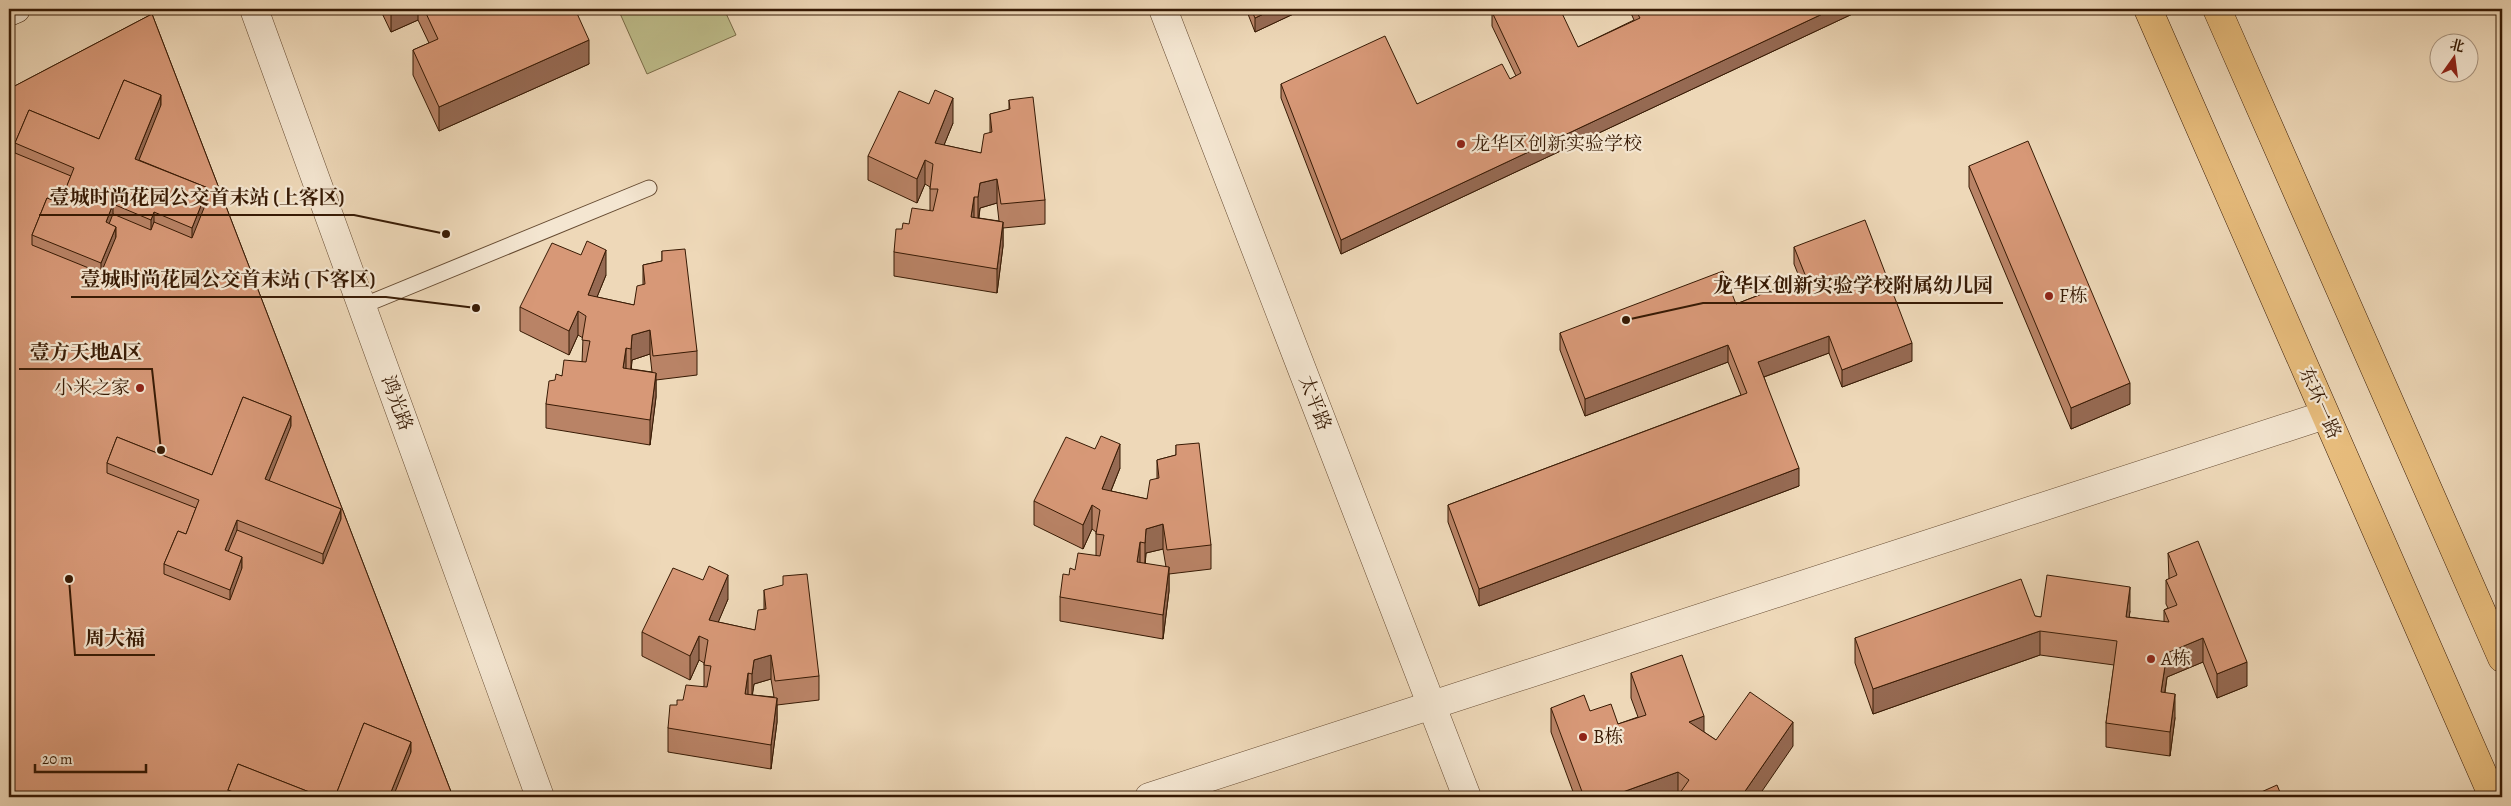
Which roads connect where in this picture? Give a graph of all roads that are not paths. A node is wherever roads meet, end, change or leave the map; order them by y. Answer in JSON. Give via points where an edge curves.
{"nodes":[{"id":1,"x":16,"y":9,"type":"edge"},
{"id":2,"x":254,"y":9,"type":"edge"},
{"id":3,"x":1163,"y":9,"type":"edge"},
{"id":4,"x":2148,"y":9,"type":"edge"},
{"id":5,"x":2218,"y":9,"type":"edge"},
{"id":6,"x":9,"y":12,"type":"edge"},
{"id":7,"x":649,"y":188,"type":"dead end"},
{"id":8,"x":362,"y":306,"type":"junction"},
{"id":9,"x":2325,"y":415,"type":"junction"},
{"id":10,"x":2502,"y":658,"type":"edge"},
{"id":11,"x":1432,"y":705,"type":"junction"},
{"id":12,"x":540,"y":797,"type":"edge"},
{"id":13,"x":1149,"y":797,"type":"edge"},
{"id":14,"x":1467,"y":797,"type":"edge"},
{"id":15,"x":2493,"y":797,"type":"edge"}],
"edges":[{"from":1,"to":6,"type":"street"},
{"from":2,"to":8,"type":"street","name":"鸿光路"},
{"from":3,"to":11,"type":"street","name":"太平路"},
{"from":4,"to":9,"type":"main road","name":"东环一路"},
{"from":5,"to":10,"type":"main road"},
{"from":7,"to":8,"type":"lane"},
{"from":8,"to":12,"type":"street","name":"鸿光路"},
{"from":9,"to":11,"type":"street"},
{"from":9,"to":15,"type":"main road","name":"东环一路"},
{"from":11,"to":13,"type":"street"},
{"from":11,"to":14,"type":"street","name":"太平路"}]}
